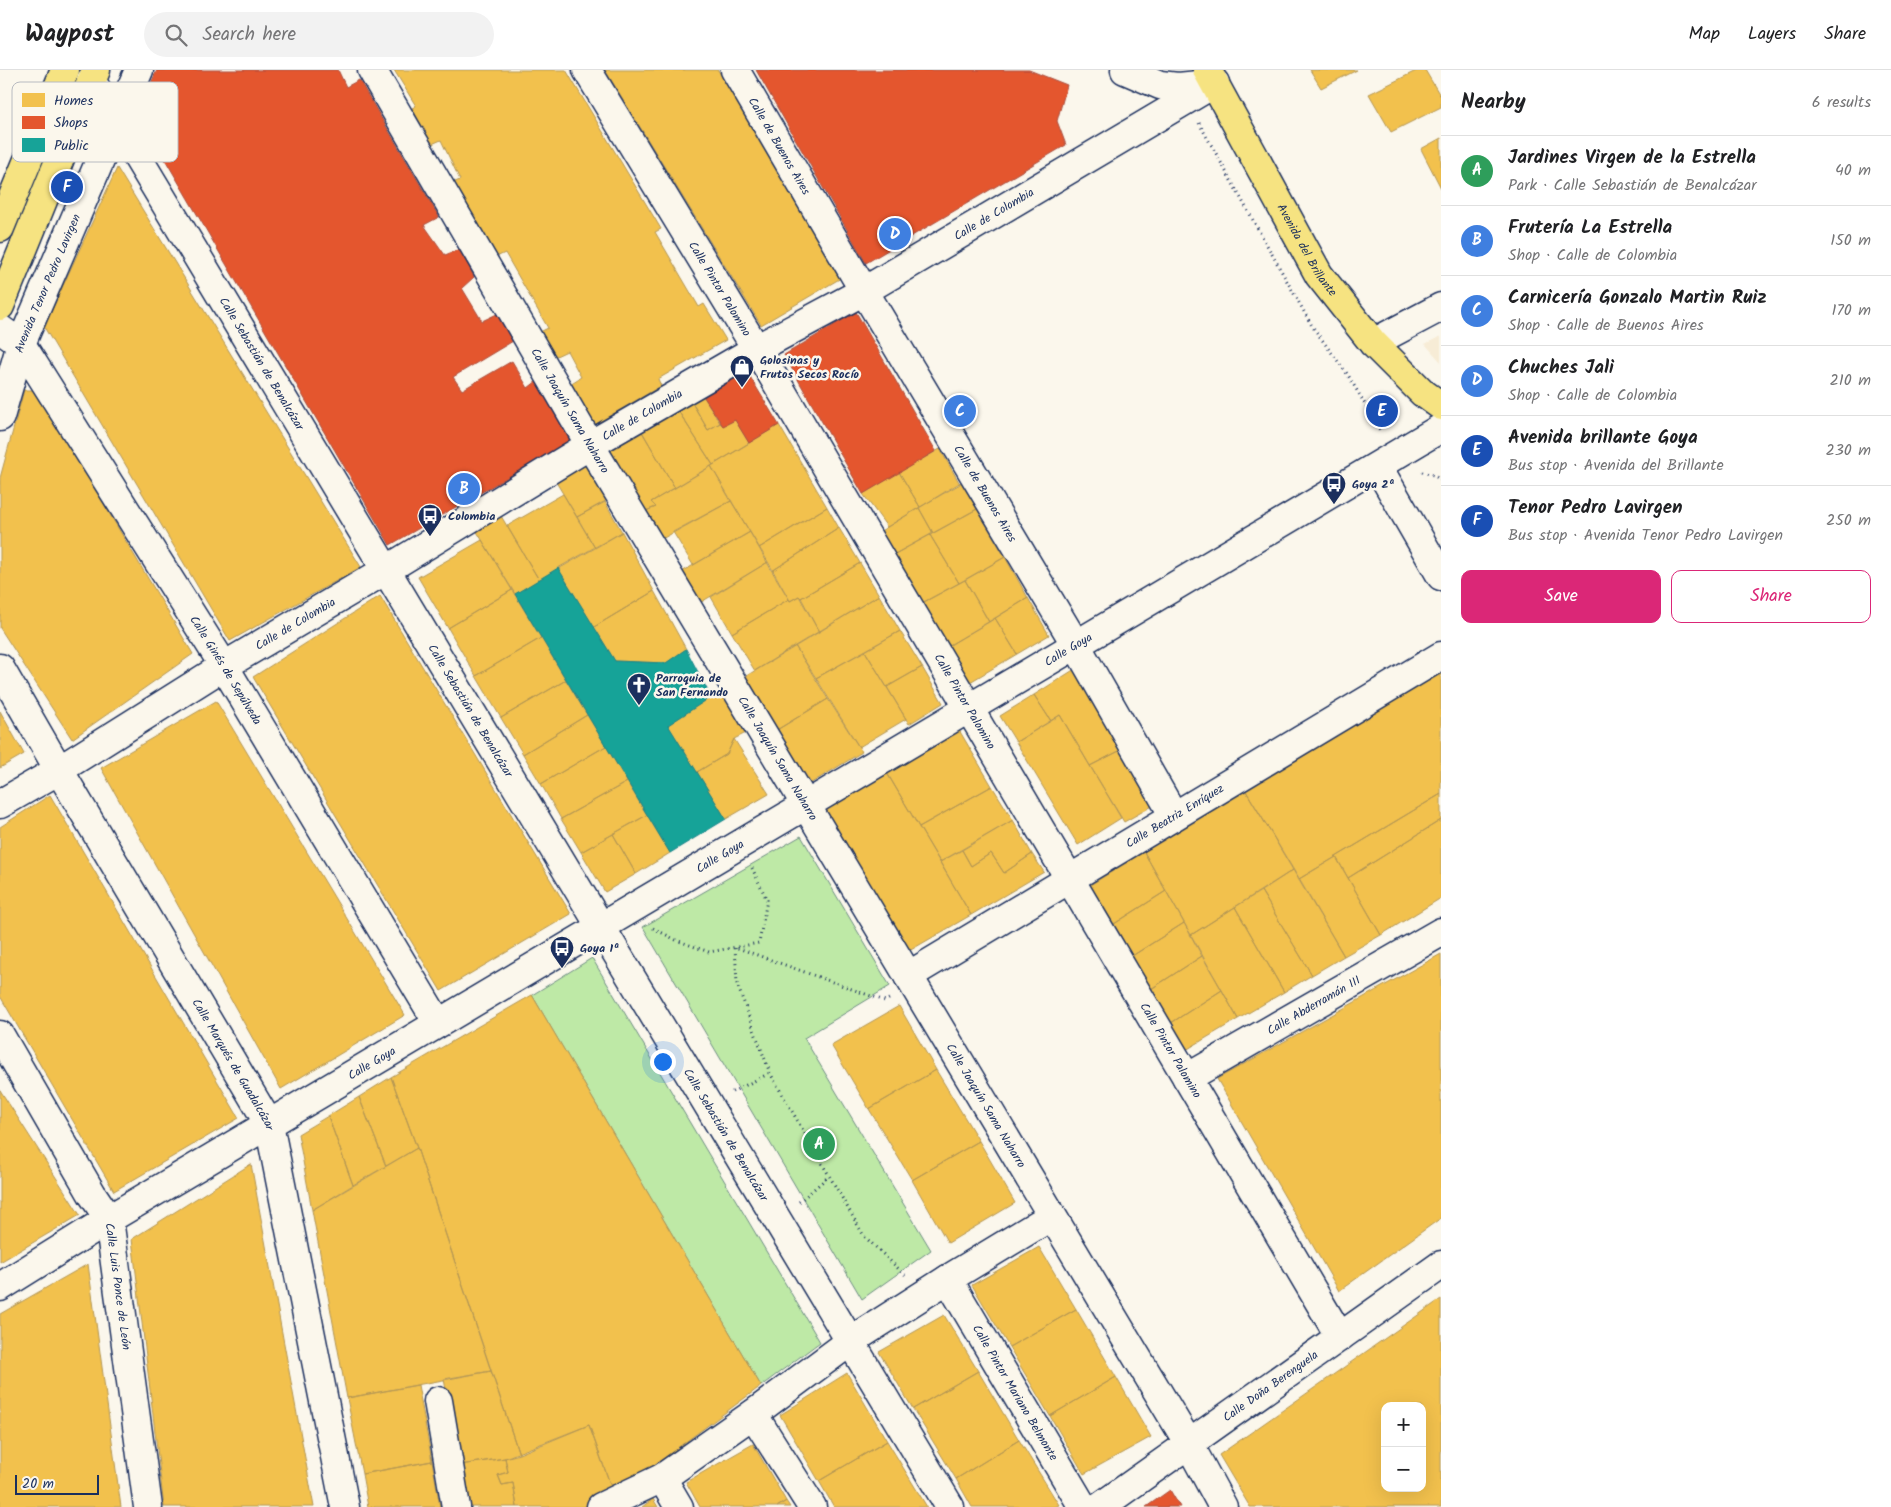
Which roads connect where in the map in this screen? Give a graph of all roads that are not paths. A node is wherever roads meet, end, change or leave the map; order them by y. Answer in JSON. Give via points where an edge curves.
{"nodes":[{"id":1,"x":65,"y":70,"type":"edge"},
{"id":2,"x":139,"y":70,"type":"edge"},
{"id":3,"x":372,"y":70,"type":"edge"},
{"id":4,"x":587,"y":70,"type":"edge"},
{"id":5,"x":735,"y":70,"type":"edge"},
{"id":6,"x":1125,"y":70,"type":"edge"},
{"id":7,"x":1210,"y":74,"type":"edge"},
{"id":8,"x":60,"y":82,"type":"edge"},
{"id":9,"x":134,"y":82,"type":"edge"},
{"id":10,"x":27,"y":162,"type":"edge"},
{"id":11,"x":58,"y":162,"type":"edge"},
{"id":12,"x":97,"y":162,"type":"edge"},
{"id":13,"x":141,"y":162,"type":"edge"},
{"id":14,"x":0,"y":228,"type":"edge"},
{"id":15,"x":864,"y":291,"type":"junction"},
{"id":16,"x":0,"y":306,"type":"edge"},
{"id":17,"x":1441,"y":308,"type":"edge"},
{"id":18,"x":11,"y":337,"type":"edge"},
{"id":19,"x":1372,"y":343,"type":"junction"},
{"id":20,"x":756,"y":349,"type":"junction"},
{"id":21,"x":1441,"y":406,"type":"edge"},
{"id":22,"x":0,"y":417,"type":"edge"},
{"id":23,"x":1441,"y":428,"type":"edge"},
{"id":24,"x":590,"y":446,"type":"junction"},
{"id":25,"x":1385,"y":479,"type":"dead end"},
{"id":26,"x":386,"y":570,"type":"junction"},
{"id":27,"x":1441,"y":576,"type":"edge"},
{"id":28,"x":1076,"y":645,"type":"junction"},
{"id":29,"x":1441,"y":656,"type":"edge"},
{"id":30,"x":224,"y":666,"type":"junction"},
{"id":31,"x":0,"y":668,"type":"edge"},
{"id":32,"x":968,"y":708,"type":"junction"},
{"id":33,"x":59,"y":770,"type":"junction"},
{"id":34,"x":0,"y":804,"type":"edge"},
{"id":35,"x":806,"y":805,"type":"junction"},
{"id":36,"x":1174,"y":816,"type":"junction"},
{"id":37,"x":1069,"y":879,"type":"junction"},
{"id":38,"x":600,"y":927,"type":"junction"},
{"id":39,"x":1441,"y":932,"type":"edge"},
{"id":40,"x":900,"y":987,"type":"junction"},
{"id":41,"x":438,"y":1023,"type":"junction"},
{"id":42,"x":0,"y":1035,"type":"edge"},
{"id":43,"x":1187,"y":1078,"type":"junction"},
{"id":44,"x":269,"y":1124,"type":"junction"},
{"id":45,"x":1052,"y":1216,"type":"junction"},
{"id":46,"x":109,"y":1219,"type":"junction"},
{"id":47,"x":1441,"y":1265,"type":"edge"},
{"id":48,"x":948,"y":1278,"type":"junction"},
{"id":49,"x":0,"y":1287,"type":"edge"},
{"id":50,"x":1340,"y":1337,"type":"junction"},
{"id":51,"x":851,"y":1340,"type":"junction"},
{"id":52,"x":438,"y":1401,"type":"dead end"},
{"id":53,"x":753,"y":1414,"type":"junction"},
{"id":54,"x":1189,"y":1444,"type":"junction"},
{"id":55,"x":662,"y":1478,"type":"junction"},
{"id":56,"x":148,"y":1507,"type":"edge"},
{"id":57,"x":345,"y":1507,"type":"edge"},
{"id":58,"x":456,"y":1507,"type":"edge"},
{"id":59,"x":601,"y":1507,"type":"edge"},
{"id":60,"x":679,"y":1507,"type":"edge"},
{"id":61,"x":812,"y":1507,"type":"edge"},
{"id":62,"x":950,"y":1507,"type":"edge"},
{"id":63,"x":1083,"y":1507,"type":"edge"},
{"id":64,"x":1100,"y":1507,"type":"edge"},
{"id":65,"x":1224,"y":1507,"type":"edge"}],
"edges":[{"from":1,"to":8,"type":"main road"},
{"from":2,"to":9,"type":"street","name":"Avenida Tenor Pedro Lavirgen"},
{"from":3,"to":24,"type":"street","name":"Calle Joaquín Sama Naharro"},
{"from":4,"to":20,"type":"street","name":"Calle Pintor Palomino"},
{"from":5,"to":15,"type":"street","name":"Calle de Buenos Aires"},
{"from":6,"to":7,"type":"street","via":[[1160,85],[1178,87]]},
{"from":7,"to":15,"type":"street","name":"Calle de Colombia"},
{"from":7,"to":19,"type":"main road","name":"Avenida del Brillante","via":[[1319,275]]},
{"from":10,"to":14,"type":"main road"},
{"from":11,"to":16,"type":"main road"},
{"from":12,"to":18,"type":"street","name":"Avenida Tenor Pedro Lavirgen"},
{"from":13,"to":26,"type":"street","name":"Calle Sebastián de Benalcázar"},
{"from":15,"to":20,"type":"street","name":"Calle de Colombia"},
{"from":15,"to":28,"type":"street","name":"Calle de Buenos Aires"},
{"from":17,"to":19,"type":"street"},
{"from":18,"to":22,"type":"street","name":"Avenida Tenor Pedro Lavirgen"},
{"from":18,"to":30,"type":"street","name":"Calle Ginés de Sepúlveda"},
{"from":19,"to":21,"type":"main road","name":"Avenida del Brillante","via":[[1423,393]]},
{"from":20,"to":24,"type":"street","name":"Calle de Colombia"},
{"from":20,"to":32,"type":"street","name":"Calle Pintor Palomino"},
{"from":23,"to":28,"type":"street","name":"Calle Goya"},
{"from":24,"to":26,"type":"street","name":"Calle de Colombia"},
{"from":24,"to":35,"type":"street","name":"Calle Joaquín Sama Naharro"},
{"from":25,"to":27,"type":"street"},
{"from":26,"to":30,"type":"street","name":"Calle de Colombia"},
{"from":26,"to":38,"type":"street","name":"Calle Sebastián de Benalcázar"},
{"from":28,"to":32,"type":"street","name":"Calle Goya"},
{"from":28,"to":36,"type":"street","name":"Calle de Buenos Aires"},
{"from":29,"to":36,"type":"street","name":"Calle Beatriz Enríquez"},
{"from":30,"to":33,"type":"street","name":"Calle de Colombia"},
{"from":30,"to":41,"type":"street","name":"Calle Ginés de Sepúlveda"},
{"from":31,"to":33,"type":"street","name":"Calle Marqués de Guadalcázar"},
{"from":32,"to":35,"type":"street","name":"Calle Goya"},
{"from":32,"to":37,"type":"street","name":"Calle Pintor Palomino"},
{"from":33,"to":34,"type":"street","name":"Calle de Colombia"},
{"from":33,"to":44,"type":"street","name":"Calle Marqués de Guadalcázar"},
{"from":35,"to":38,"type":"street","name":"Calle Goya"},
{"from":35,"to":40,"type":"street","name":"Calle Joaquín Sama Naharro"},
{"from":36,"to":37,"type":"street","name":"Calle Beatriz Enríquez"},
{"from":37,"to":40,"type":"street","name":"Calle Beatriz Enríquez"},
{"from":37,"to":43,"type":"street","name":"Calle Pintor Palomino"},
{"from":38,"to":41,"type":"street","name":"Calle Goya"},
{"from":38,"to":51,"type":"street","name":"Calle Sebastián de Benalcázar"},
{"from":39,"to":43,"type":"street","name":"Calle Abderramán III"},
{"from":40,"to":45,"type":"street","name":"Calle Joaquín Sama Naharro"},
{"from":41,"to":44,"type":"street","name":"Calle Goya"},
{"from":42,"to":46,"type":"street","name":"Calle Luis Ponce de León"},
{"from":43,"to":50,"type":"street","name":"Calle Pintor Palomino"},
{"from":44,"to":46,"type":"street","name":"Calle Goya"},
{"from":44,"to":57,"type":"street","name":"Calle Marqués de Guadalcázar"},
{"from":45,"to":48,"type":"street"},
{"from":45,"to":54,"type":"street","name":"Calle Joaquín Sama Naharro"},
{"from":46,"to":49,"type":"street","name":"Calle Goya"},
{"from":46,"to":56,"type":"street","name":"Calle Luis Ponce de León"},
{"from":47,"to":50,"type":"street","name":"Calle Doña Berenguela"},
{"from":48,"to":51,"type":"street"},
{"from":48,"to":63,"type":"street","name":"Calle Pintor Mariano Belmonte"},
{"from":50,"to":54,"type":"street","name":"Calle Doña Berenguela"},
{"from":51,"to":53,"type":"street"},
{"from":51,"to":62,"type":"street"},
{"from":52,"to":58,"type":"street"},
{"from":53,"to":55,"type":"street"},
{"from":53,"to":61,"type":"street"},
{"from":54,"to":64,"type":"street","name":"Calle Doña Berenguela"},
{"from":54,"to":65,"type":"street","name":"Calle Joaquín Sama Naharro"},
{"from":55,"to":59,"type":"street"},
{"from":55,"to":60,"type":"street"}]}
